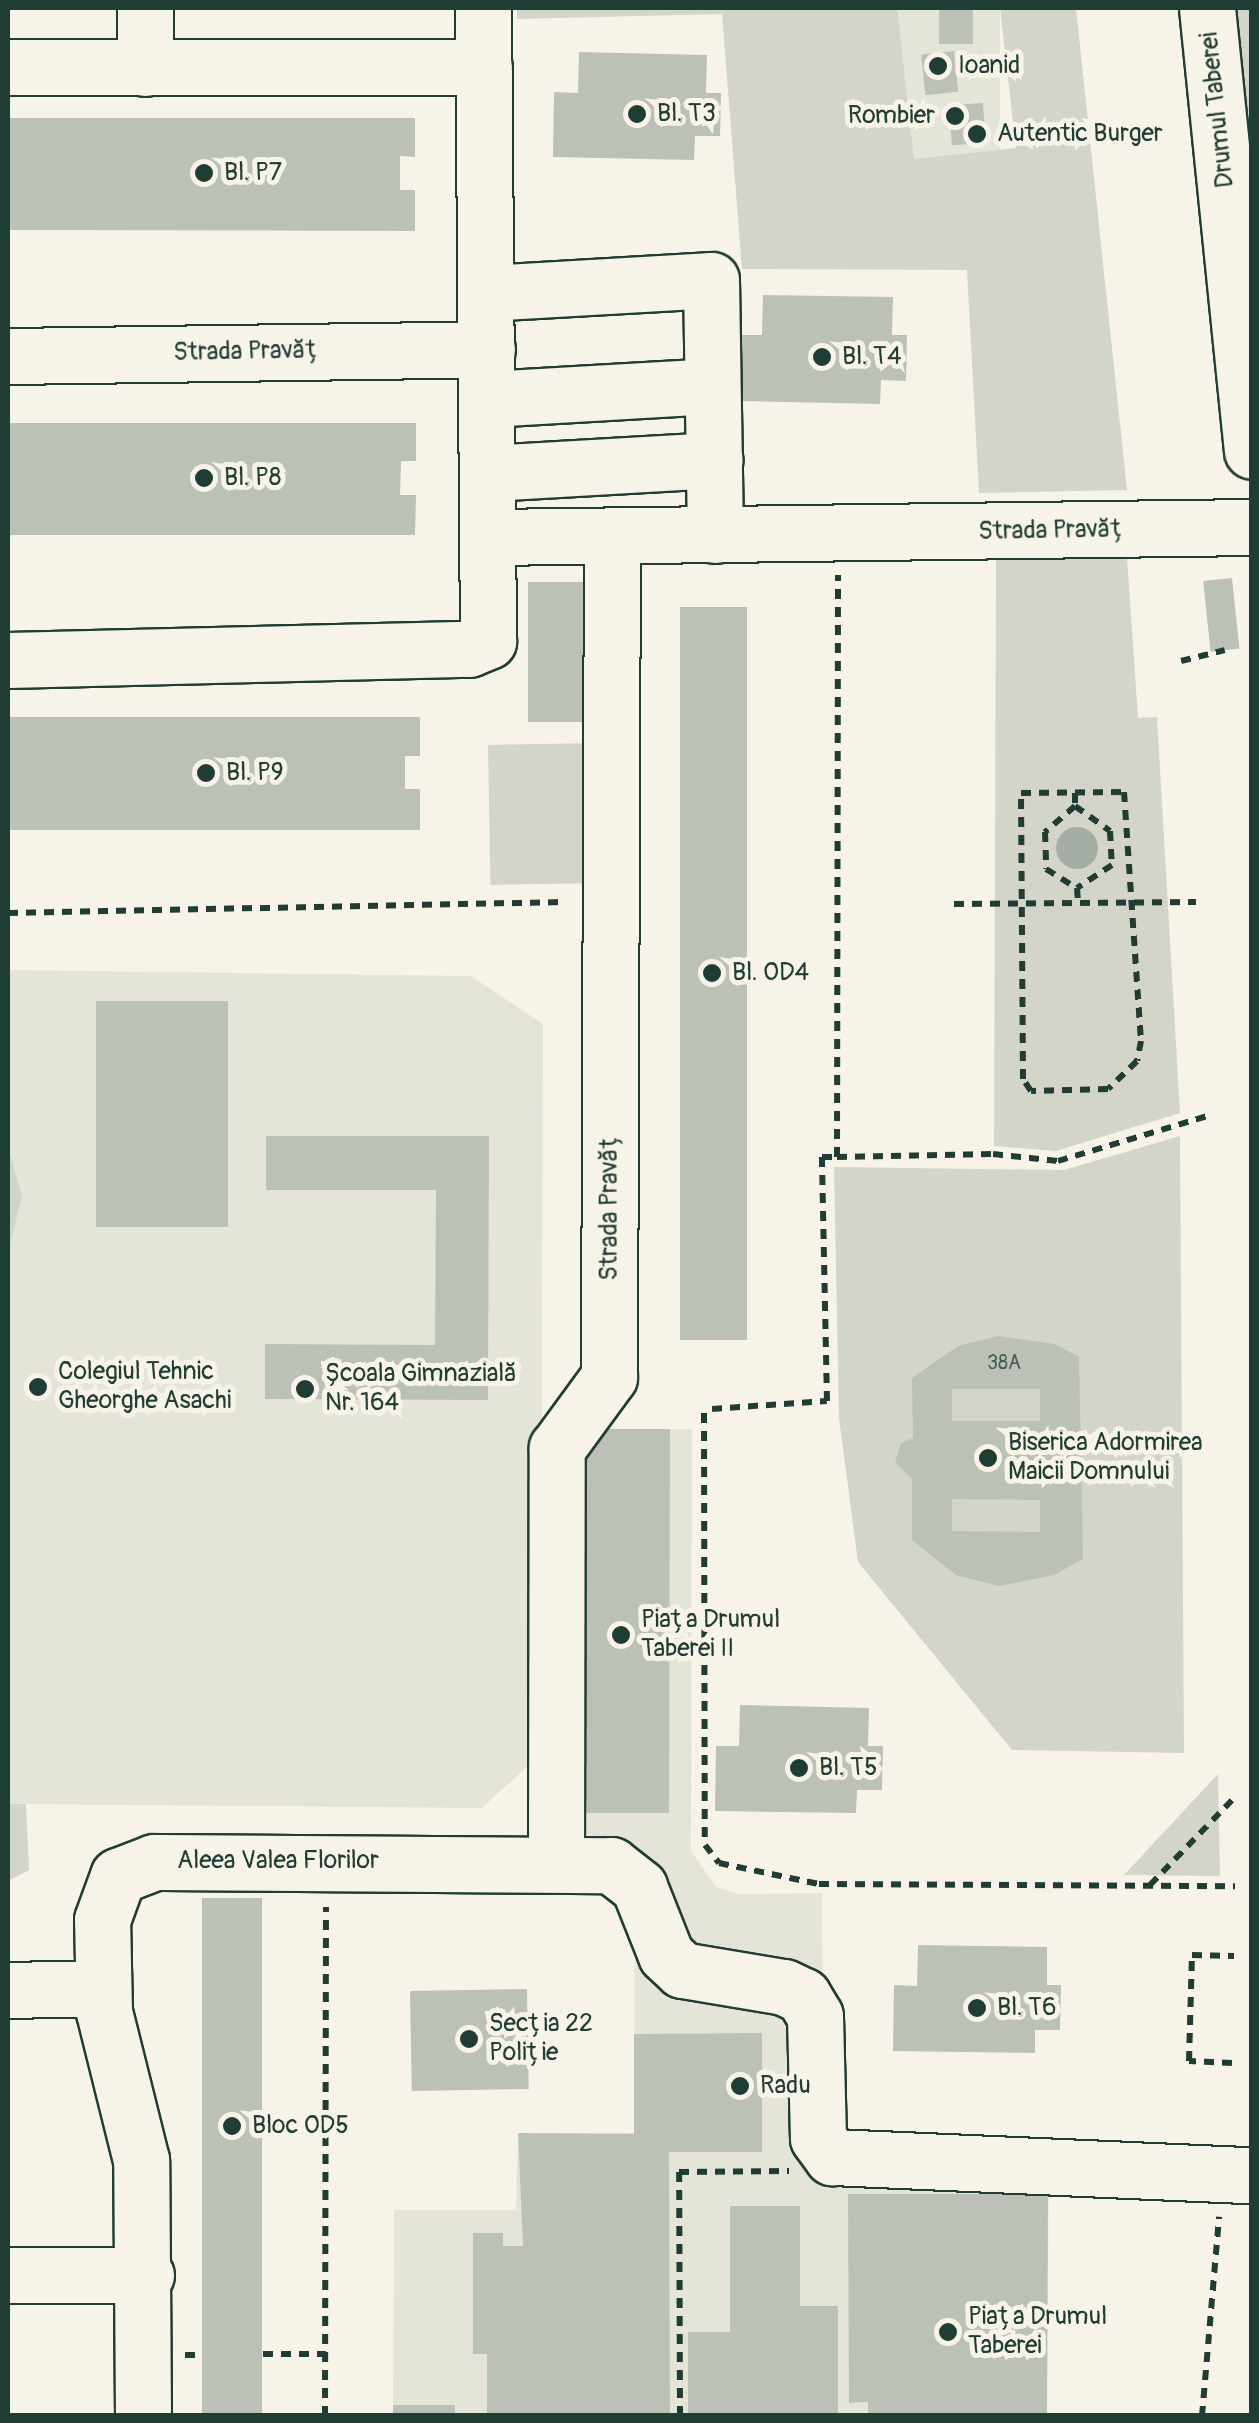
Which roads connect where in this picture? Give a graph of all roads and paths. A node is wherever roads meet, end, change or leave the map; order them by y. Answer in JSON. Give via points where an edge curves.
{"nodes":[{"id":1,"x":145,"y":8,"type":"edge"},
{"id":2,"x":483,"y":8,"type":"edge"},
{"id":3,"x":1207,"y":8,"type":"edge"},
{"id":4,"x":484,"y":67,"type":"junction"},
{"id":5,"x":8,"y":68,"type":"edge"},
{"id":6,"x":145,"y":68,"type":"junction"},
{"id":7,"x":486,"y":292,"type":"junction"},
{"id":8,"x":1246,"y":318,"type":"edge"},
{"id":9,"x":8,"y":356,"type":"edge"},
{"id":10,"x":488,"y":374,"type":"junction"},
{"id":11,"x":711,"y":386,"type":"junction"},
{"id":12,"x":1252,"y":451,"type":"edge"},
{"id":13,"x":715,"y":460,"type":"junction"},
{"id":14,"x":489,"y":473,"type":"junction"},
{"id":15,"x":1252,"y":527,"type":"edge"},
{"id":16,"x":838,"y":534,"type":"junction"},
{"id":17,"x":714,"y":535,"type":"junction"},
{"id":18,"x":612,"y":536,"type":"junction"},
{"id":19,"x":490,"y":537,"type":"junction"},
{"id":20,"x":1225,"y":650,"type":"dead end"},
{"id":21,"x":8,"y":660,"type":"edge"},
{"id":22,"x":1180,"y":662,"type":"dead end"},
{"id":23,"x":1075,"y":793,"type":"junction"},
{"id":24,"x":1075,"y":806,"type":"junction"},
{"id":25,"x":1078,"y":888,"type":"junction"},
{"id":26,"x":610,"y":901,"type":"junction"},
{"id":27,"x":1196,"y":902,"type":"dead end"},
{"id":28,"x":1078,"y":903,"type":"junction"},
{"id":29,"x":954,"y":904,"type":"dead end"},
{"id":30,"x":8,"y":913,"type":"edge"},
{"id":31,"x":1210,"y":1116,"type":"dead end"},
{"id":32,"x":838,"y":1157,"type":"junction"},
{"id":33,"x":1235,"y":1796,"type":"dead end"},
{"id":34,"x":326,"y":1860,"type":"junction"},
{"id":35,"x":556,"y":1860,"type":"junction"},
{"id":36,"x":1150,"y":1886,"type":"junction"},
{"id":37,"x":1235,"y":1886,"type":"dead end"},
{"id":38,"x":1234,"y":1956,"type":"dead end"},
{"id":39,"x":101,"y":1988,"type":"junction"},
{"id":40,"x":8,"y":1990,"type":"edge"},
{"id":41,"x":1232,"y":2063,"type":"dead end"},
{"id":42,"x":818,"y":2138,"type":"junction"},
{"id":43,"x":1237,"y":2174,"type":"edge"},
{"id":44,"x":8,"y":2274,"type":"edge"},
{"id":45,"x":146,"y":2276,"type":"junction"},
{"id":46,"x":263,"y":2354,"type":"dead end"},
{"id":47,"x":326,"y":2354,"type":"junction"},
{"id":48,"x":143,"y":2416,"type":"edge"},
{"id":49,"x":325,"y":2416,"type":"edge"},
{"id":50,"x":680,"y":2416,"type":"edge"},
{"id":51,"x":1202,"y":2416,"type":"edge"}],
"edges":[{"from":1,"to":6,"type":"street"},
{"from":2,"to":4,"type":"street"},
{"from":3,"to":8,"type":"street","name":"Drumul Taberei"},
{"from":4,"to":6,"type":"street"},
{"from":4,"to":7,"type":"street"},
{"from":5,"to":6,"type":"street"},
{"from":7,"to":10,"type":"street"},
{"from":7,"to":11,"type":"street","via":[[711,280]]},
{"from":8,"to":12,"type":"street","name":"Drumul Taberei"},
{"from":9,"to":10,"type":"street","name":"Strada Pravăț"},
{"from":10,"to":11,"type":"street","name":"Strada Pravăț"},
{"from":10,"to":14,"type":"street"},
{"from":11,"to":13,"type":"street"},
{"from":13,"to":14,"type":"street"},
{"from":13,"to":17,"type":"street"},
{"from":14,"to":19,"type":"street"},
{"from":15,"to":16,"type":"street","name":"Strada Pravăț"},
{"from":16,"to":17,"type":"street","name":"Strada Pravăț"},
{"from":16,"to":32,"type":"path"},
{"from":17,"to":18,"type":"street","name":"Strada Pravăț"},
{"from":18,"to":19,"type":"street","name":"Strada Pravăț"},
{"from":18,"to":26,"type":"street","name":"Strada Pravăț"},
{"from":19,"to":21,"type":"street","via":[[491,633],[479,649]]},
{"from":20,"to":22,"type":"path"},
{"from":23,"to":23,"type":"path","via":[[1021,793],[1023,1079],[1039,1094],[1108,1088],[1125,1078],[1140,1050],[1124,792]]},
{"from":23,"to":24,"type":"path"},
{"from":24,"to":25,"type":"path","via":[[1045,832],[1046,870]]},
{"from":24,"to":25,"type":"path","via":[[1110,830],[1112,865]]},
{"from":25,"to":28,"type":"path"},
{"from":26,"to":30,"type":"path"},
{"from":26,"to":35,"type":"street","name":"Strada Pravăț","via":[[609,1378],[558,1448]]},
{"from":27,"to":28,"type":"path"},
{"from":28,"to":29,"type":"path"},
{"from":31,"to":32,"type":"path","via":[[1058,1161],[993,1154]]},
{"from":32,"to":36,"type":"path","via":[[822,1157],[827,1401],[708,1411],[705,1845],[718,1863],[820,1884]]},
{"from":33,"to":36,"type":"path"},
{"from":34,"to":35,"type":"street","name":"Aleea Valea Florilor"},
{"from":34,"to":39,"type":"street","name":"Aleea Valea Florilor","via":[[154,1862],[132,1868],[106,1897]]},
{"from":34,"to":47,"type":"path"},
{"from":35,"to":42,"type":"street","name":"Aleea Valea Florilor","via":[[600,1862],[630,1876],[648,1902],[666,1955],[682,1970],[784,1986],[803,1996],[815,2016]]},
{"from":36,"to":37,"type":"path"},
{"from":38,"to":41,"type":"path","via":[[1192,1955],[1190,2044],[1190,2061]]},
{"from":39,"to":40,"type":"street"},
{"from":39,"to":45,"type":"street","name":"Aleea Valea Florilor","via":[[141,2160]]},
{"from":42,"to":43,"type":"street","via":[[824,2152],[842,2160]]},
{"from":42,"to":50,"type":"path","via":[[790,2171],[679,2172]]},
{"from":43,"to":51,"type":"path"},
{"from":44,"to":45,"type":"street"},
{"from":45,"to":48,"type":"street","name":"Aleea Valea Florilor"},
{"from":46,"to":47,"type":"path"},
{"from":47,"to":49,"type":"path"}]}
